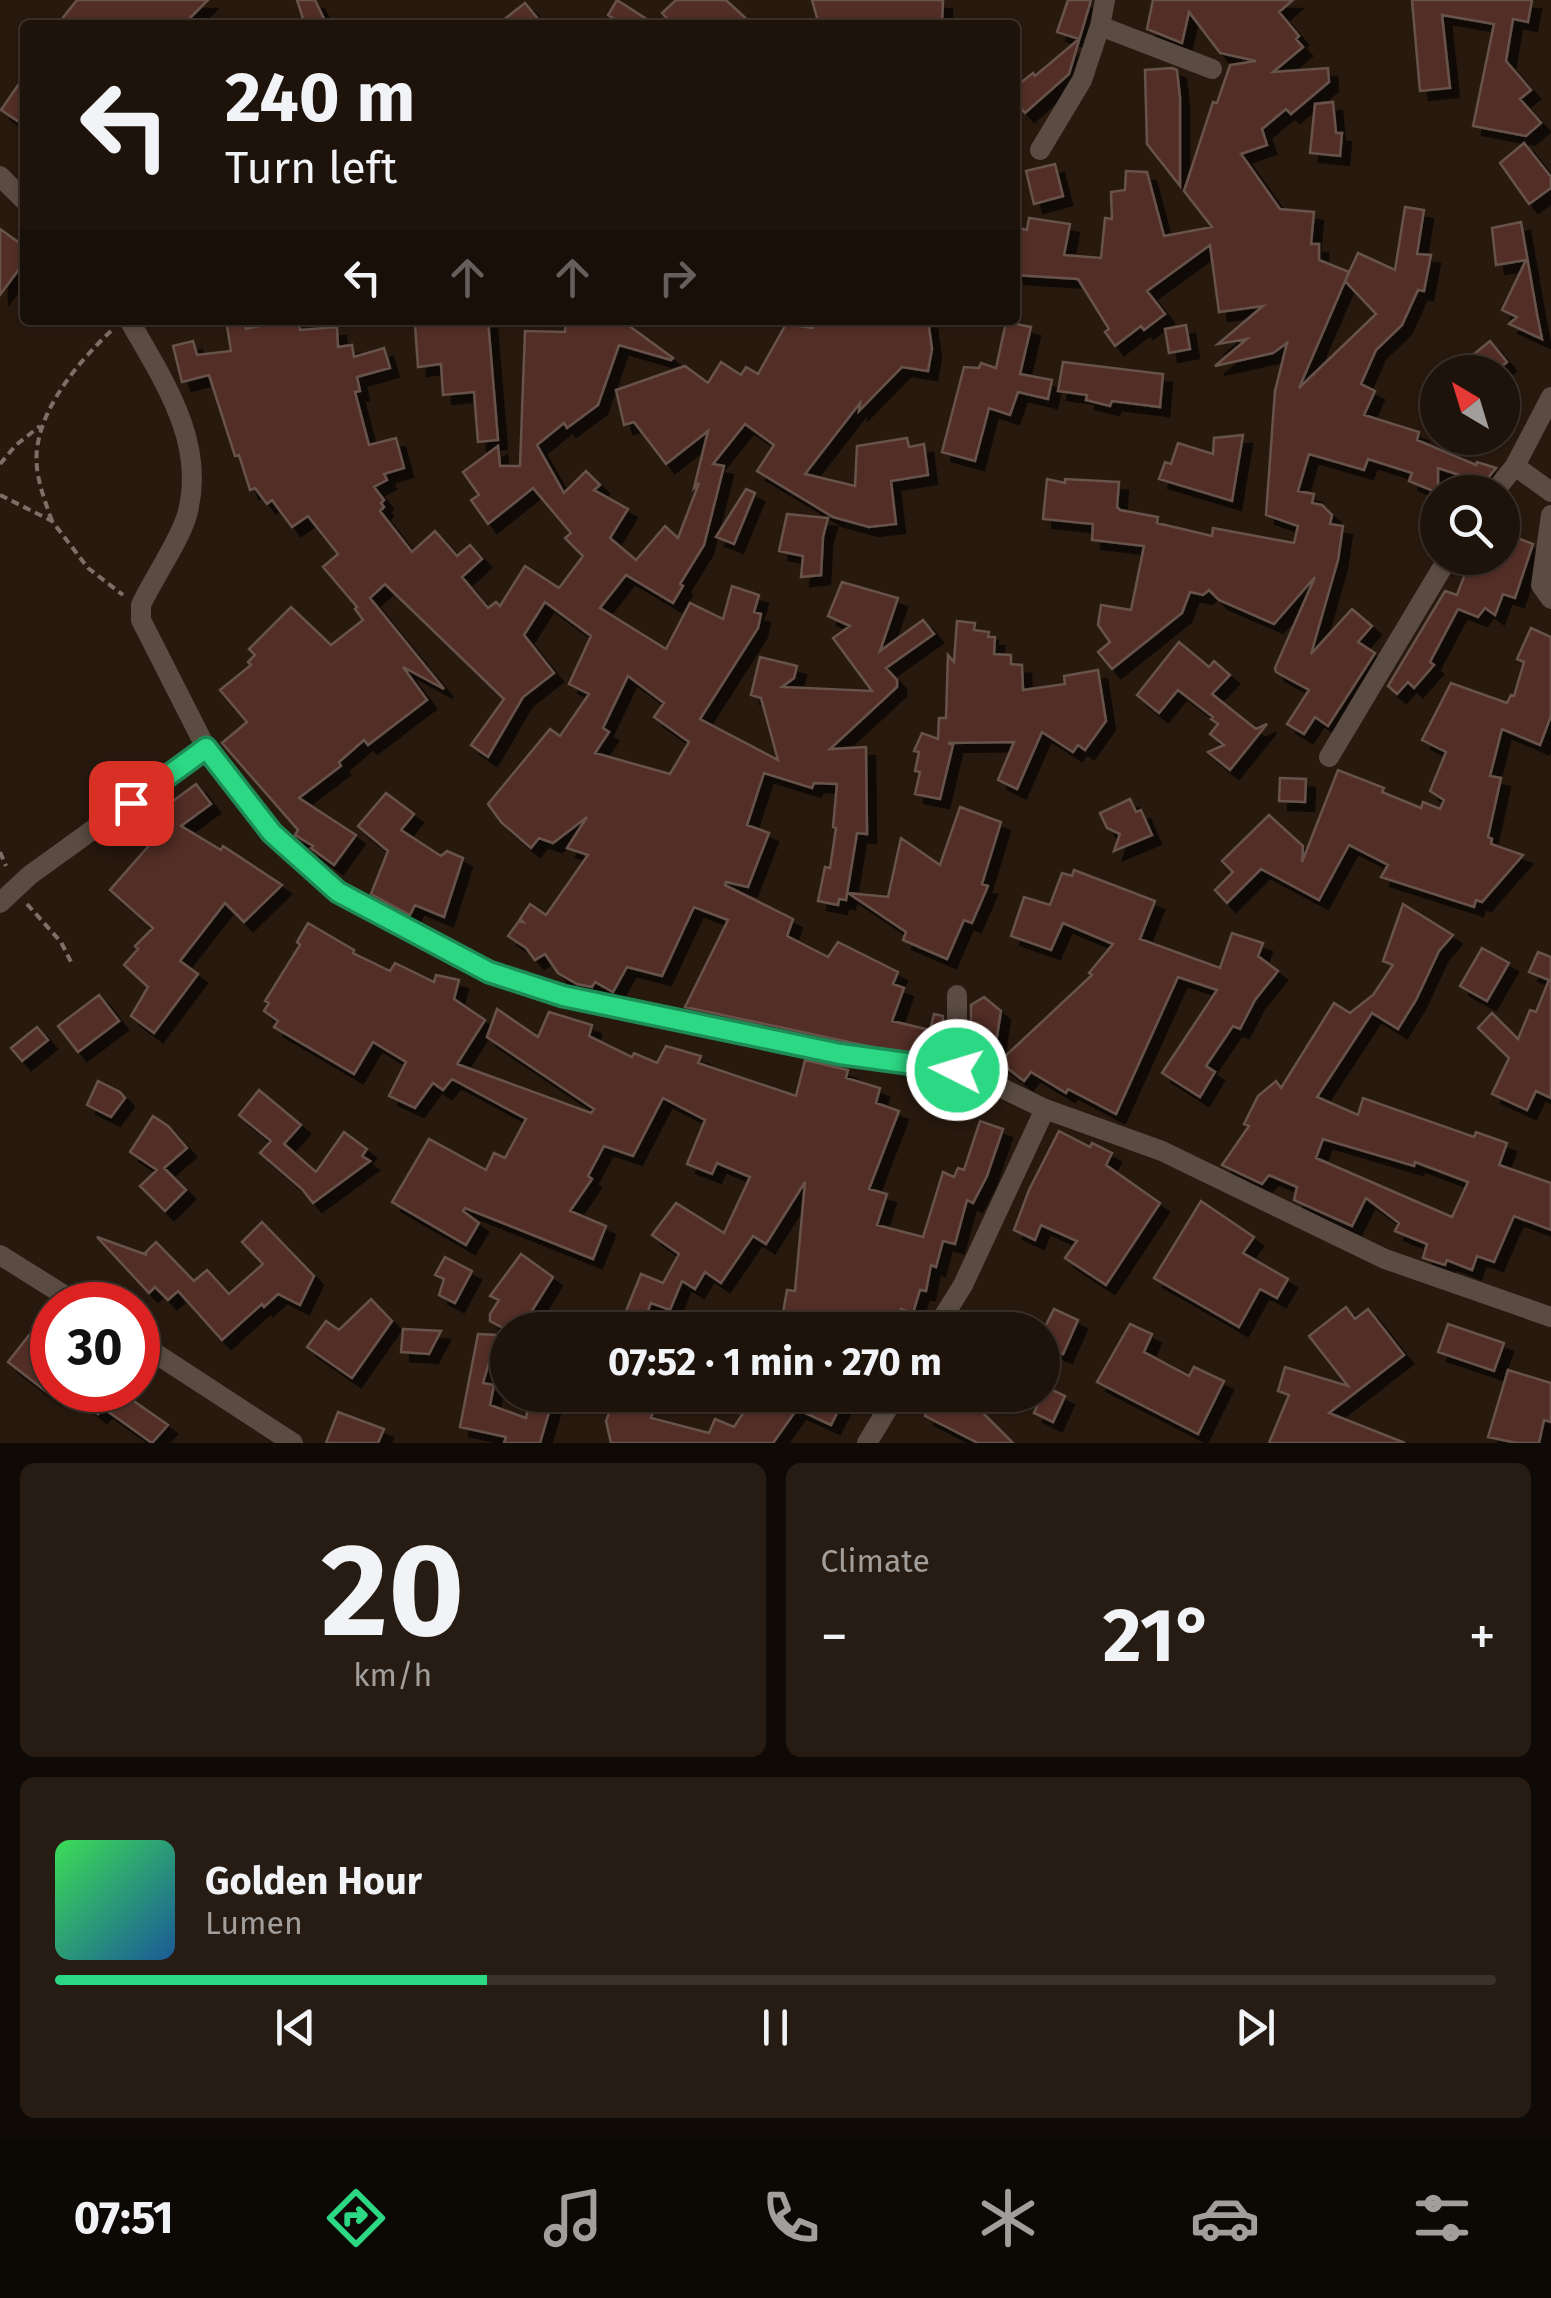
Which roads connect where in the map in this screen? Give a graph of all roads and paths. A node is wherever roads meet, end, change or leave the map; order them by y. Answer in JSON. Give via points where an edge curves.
{"nodes":[{"id":1,"x":1105,"y":0,"type":"edge"},
{"id":2,"x":1100,"y":26,"type":"junction"},
{"id":3,"x":1212,"y":69,"type":"dead end"},
{"id":4,"x":1040,"y":150,"type":"dead end"},
{"id":5,"x":0,"y":176,"type":"edge"},
{"id":6,"x":20,"y":196,"type":"edge"},
{"id":7,"x":120,"y":325,"type":"edge"},
{"id":8,"x":129,"y":325,"type":"edge"},
{"id":9,"x":1551,"y":397,"type":"edge"},
{"id":10,"x":42,"y":424,"type":"junction"},
{"id":11,"x":0,"y":464,"type":"edge"},
{"id":12,"x":1515,"y":466,"type":"junction"},
{"id":13,"x":1508,"y":475,"type":"edge"},
{"id":14,"x":1551,"y":492,"type":"edge"},
{"id":15,"x":0,"y":495,"type":"edge"},
{"id":16,"x":1551,"y":515,"type":"edge"},
{"id":17,"x":52,"y":521,"type":"junction"},
{"id":18,"x":1438,"y":575,"type":"edge"},
{"id":19,"x":1551,"y":598,"type":"edge"},
{"id":20,"x":141,"y":604,"type":"junction"},
{"id":21,"x":206,"y":748,"type":"junction"},
{"id":22,"x":1329,"y":757,"type":"dead end"},
{"id":23,"x":8,"y":896,"type":"edge"},
{"id":24,"x":73,"y":966,"type":"dead end"},
{"id":25,"x":957,"y":995,"type":"dead end"},
{"id":26,"x":957,"y":1070,"type":"junction"},
{"id":27,"x":1045,"y":1109,"type":"junction"},
{"id":28,"x":0,"y":1255,"type":"edge"},
{"id":29,"x":43,"y":1282,"type":"edge"},
{"id":30,"x":946,"y":1312,"type":"edge"},
{"id":31,"x":1551,"y":1316,"type":"edge"},
{"id":32,"x":160,"y":1356,"type":"edge"},
{"id":33,"x":886,"y":1412,"type":"edge"},
{"id":34,"x":294,"y":1443,"type":"edge"},
{"id":35,"x":867,"y":1443,"type":"edge"}],
"edges":[{"from":1,"to":2,"type":"street"},
{"from":2,"to":3,"type":"street"},
{"from":2,"to":4,"type":"street","via":[[1082,80]]},
{"from":5,"to":6,"type":"street"},
{"from":7,"to":10,"type":"path","via":[[64,383]]},
{"from":8,"to":20,"type":"street","via":[[180,414],[193,467],[187,516]]},
{"from":9,"to":12,"type":"street"},
{"from":10,"to":11,"type":"path"},
{"from":10,"to":17,"type":"path","via":[[37,470]]},
{"from":12,"to":13,"type":"street"},
{"from":12,"to":14,"type":"street"},
{"from":15,"to":17,"type":"path"},
{"from":16,"to":19,"type":"street","via":[[1540,586]]},
{"from":17,"to":20,"type":"path","via":[[88,568]]},
{"from":18,"to":22,"type":"street"},
{"from":20,"to":21,"type":"street","via":[[149,642]]},
{"from":21,"to":23,"type":"street"},
{"from":21,"to":26,"type":"street","via":[[272,833],[338,892],[489,972],[563,996],[855,1058]]},
{"from":23,"to":24,"type":"path","via":[[60,942]]},
{"from":25,"to":26,"type":"street"},
{"from":26,"to":27,"type":"street"},
{"from":27,"to":30,"type":"street"},
{"from":27,"to":31,"type":"street","via":[[1162,1152],[1386,1258]]},
{"from":28,"to":29,"type":"street"},
{"from":32,"to":34,"type":"street"},
{"from":33,"to":35,"type":"street"}]}
